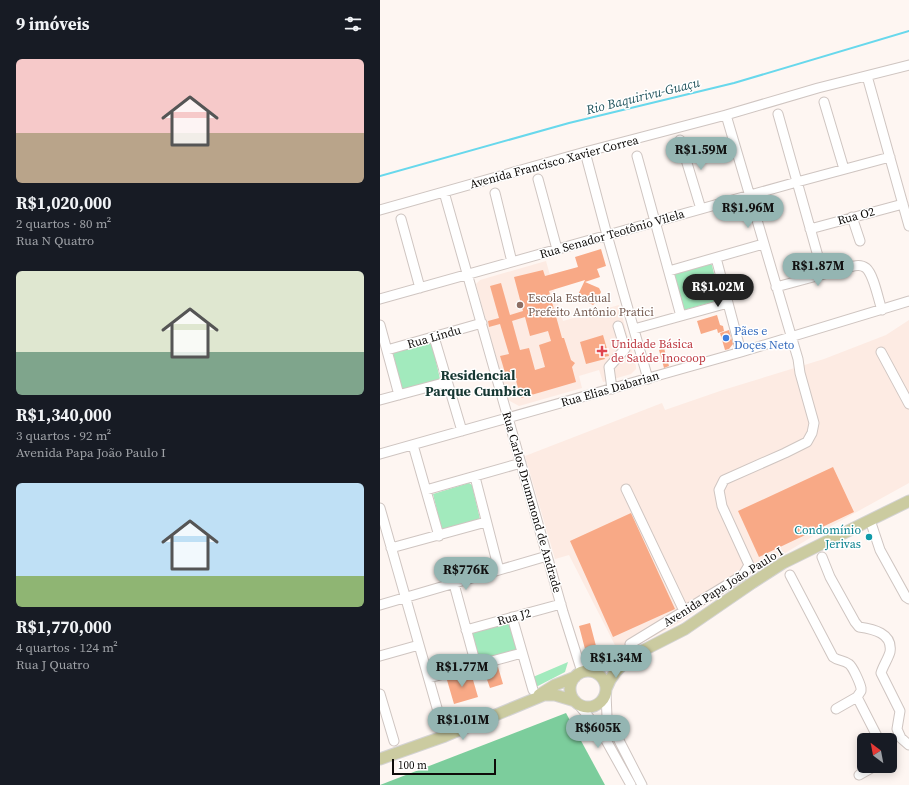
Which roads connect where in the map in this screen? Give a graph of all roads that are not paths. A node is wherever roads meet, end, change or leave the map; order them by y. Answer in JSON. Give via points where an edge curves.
{"nodes":[{"id":1,"x":909,"y":65,"type":"edge"},
{"id":2,"x":867,"y":76,"type":"junction"},
{"id":3,"x":824,"y":102,"type":"dead end"},
{"id":4,"x":778,"y":114,"type":"dead end"},
{"id":5,"x":726,"y":115,"type":"junction"},
{"id":6,"x":680,"y":140,"type":"dead end"},
{"id":7,"x":585,"y":152,"type":"junction"},
{"id":8,"x":637,"y":156,"type":"dead end"},
{"id":9,"x":890,"y":157,"type":"junction"},
{"id":10,"x":844,"y":169,"type":"junction"},
{"id":11,"x":538,"y":180,"type":"dead end"},
{"id":12,"x":797,"y":182,"type":"junction"},
{"id":13,"x":444,"y":192,"type":"junction"},
{"id":14,"x":495,"y":193,"type":"dead end"},
{"id":15,"x":750,"y":196,"type":"junction"},
{"id":16,"x":903,"y":204,"type":"junction"},
{"id":17,"x":701,"y":209,"type":"junction"},
{"id":18,"x":380,"y":210,"type":"edge"},
{"id":19,"x":852,"y":217,"type":"junction"},
{"id":20,"x":400,"y":219,"type":"dead end"},
{"id":21,"x":655,"y":222,"type":"junction"},
{"id":22,"x":909,"y":226,"type":"edge"},
{"id":23,"x":810,"y":229,"type":"junction"},
{"id":24,"x":607,"y":235,"type":"junction"},
{"id":25,"x":860,"y":241,"type":"dead end"},
{"id":26,"x":763,"y":244,"type":"junction"},
{"id":27,"x":557,"y":249,"type":"junction"},
{"id":28,"x":716,"y":258,"type":"junction"},
{"id":29,"x":512,"y":262,"type":"junction"},
{"id":30,"x":669,"y":271,"type":"junction"},
{"id":31,"x":468,"y":274,"type":"junction"},
{"id":32,"x":823,"y":274,"type":"junction"},
{"id":33,"x":776,"y":287,"type":"junction"},
{"id":34,"x":420,"y":288,"type":"junction"},
{"id":35,"x":380,"y":299,"type":"edge"},
{"id":36,"x":909,"y":301,"type":"edge"},
{"id":37,"x":728,"y":303,"type":"junction"},
{"id":38,"x":882,"y":310,"type":"junction"},
{"id":39,"x":681,"y":316,"type":"junction"},
{"id":40,"x":482,"y":323,"type":"junction"},
{"id":41,"x":380,"y":325,"type":"edge"},
{"id":42,"x":618,"y":326,"type":"dead end"},
{"id":43,"x":634,"y":329,"type":"junction"},
{"id":44,"x":434,"y":337,"type":"junction"},
{"id":45,"x":791,"y":337,"type":"junction"},
{"id":46,"x":387,"y":350,"type":"junction"},
{"id":47,"x":742,"y":352,"type":"junction"},
{"id":48,"x":881,"y":352,"type":"dead end"},
{"id":49,"x":648,"y":378,"type":"junction"},
{"id":50,"x":447,"y":382,"type":"junction"},
{"id":51,"x":612,"y":388,"type":"junction"},
{"id":52,"x":399,"y":395,"type":"junction"},
{"id":53,"x":380,"y":400,"type":"edge"},
{"id":54,"x":909,"y":404,"type":"edge"},
{"id":55,"x":508,"y":418,"type":"junction"},
{"id":56,"x":462,"y":431,"type":"junction"},
{"id":57,"x":413,"y":445,"type":"junction"},
{"id":58,"x":380,"y":454,"type":"edge"},
{"id":59,"x":521,"y":464,"type":"junction"},
{"id":60,"x":475,"y":477,"type":"junction"},
{"id":61,"x":626,"y":489,"type":"dead end"},
{"id":62,"x":426,"y":490,"type":"junction"},
{"id":63,"x":909,"y":501,"type":"edge"},
{"id":64,"x":380,"y":508,"type":"edge"},
{"id":65,"x":870,"y":520,"type":"junction"},
{"id":66,"x":486,"y":522,"type":"junction"},
{"id":67,"x":438,"y":536,"type":"junction"},
{"id":68,"x":392,"y":548,"type":"junction"},
{"id":69,"x":547,"y":556,"type":"junction"},
{"id":70,"x":822,"y":556,"type":"dead end"},
{"id":71,"x":499,"y":570,"type":"junction"},
{"id":72,"x":790,"y":575,"type":"dead end"},
{"id":73,"x":454,"y":584,"type":"junction"},
{"id":74,"x":406,"y":597,"type":"junction"},
{"id":75,"x":909,"y":599,"type":"edge"},
{"id":76,"x":561,"y":604,"type":"junction"},
{"id":77,"x":380,"y":605,"type":"edge"},
{"id":78,"x":684,"y":611,"type":"junction"},
{"id":79,"x":512,"y":617,"type":"junction"},
{"id":80,"x":466,"y":630,"type":"junction"},
{"id":81,"x":630,"y":644,"type":"dead end"},
{"id":82,"x":419,"y":645,"type":"junction"},
{"id":83,"x":522,"y":653,"type":"junction"},
{"id":84,"x":638,"y":653,"type":"junction"},
{"id":85,"x":380,"y":656,"type":"edge"},
{"id":86,"x":476,"y":665,"type":"junction"},
{"id":87,"x":581,"y":674,"type":"junction"},
{"id":88,"x":429,"y":678,"type":"junction"},
{"id":89,"x":606,"y":691,"type":"junction"},
{"id":90,"x":534,"y":694,"type":"junction"},
{"id":91,"x":857,"y":697,"type":"junction"},
{"id":92,"x":381,"y":698,"type":"edge"},
{"id":93,"x":577,"y":702,"type":"junction"},
{"id":94,"x":836,"y":709,"type":"dead end"},
{"id":95,"x":875,"y":733,"type":"edge"},
{"id":96,"x":445,"y":736,"type":"junction"},
{"id":97,"x":394,"y":741,"type":"dead end"},
{"id":98,"x":909,"y":745,"type":"edge"},
{"id":99,"x":380,"y":759,"type":"edge"},
{"id":100,"x":863,"y":773,"type":"edge"},
{"id":101,"x":859,"y":775,"type":"dead end"},
{"id":102,"x":631,"y":785,"type":"edge"},
{"id":103,"x":642,"y":785,"type":"edge"}],
"edges":[{"from":1,"to":2,"type":"street","name":"Avenida Francisco Xavier Correa"},
{"from":2,"to":5,"type":"street","name":"Avenida Francisco Xavier Correa"},
{"from":2,"to":9,"type":"street"},
{"from":3,"to":10,"type":"street"},
{"from":4,"to":12,"type":"street"},
{"from":5,"to":7,"type":"street","name":"Avenida Francisco Xavier Correa"},
{"from":5,"to":15,"type":"street"},
{"from":6,"to":17,"type":"street"},
{"from":7,"to":13,"type":"street","name":"Avenida Francisco Xavier Correa"},
{"from":7,"to":24,"type":"street"},
{"from":8,"to":21,"type":"street"},
{"from":9,"to":10,"type":"street","name":"Rua Senador Teotônio Vilela"},
{"from":9,"to":16,"type":"street"},
{"from":10,"to":12,"type":"street","name":"Rua Senador Teotônio Vilela"},
{"from":11,"to":27,"type":"street"},
{"from":12,"to":15,"type":"street","name":"Rua Senador Teotônio Vilela"},
{"from":12,"to":23,"type":"street"},
{"from":13,"to":18,"type":"street","name":"Avenida Francisco Xavier Correa"},
{"from":13,"to":31,"type":"street","name":"Rua Carlos Drummond de Andrade"},
{"from":14,"to":29,"type":"street"},
{"from":15,"to":17,"type":"street","name":"Rua Senador Teotônio Vilela"},
{"from":15,"to":26,"type":"street"},
{"from":16,"to":19,"type":"street","name":"Rua O2"},
{"from":16,"to":22,"type":"street"},
{"from":17,"to":21,"type":"street","name":"Rua Senador Teotônio Vilela"},
{"from":19,"to":23,"type":"street","name":"Rua O2"},
{"from":19,"to":25,"type":"street"},
{"from":20,"to":34,"type":"street"},
{"from":21,"to":24,"type":"street","name":"Rua Senador Teotônio Vilela"},
{"from":21,"to":30,"type":"street"},
{"from":23,"to":32,"type":"street"},
{"from":24,"to":27,"type":"street","name":"Rua Senador Teotônio Vilela"},
{"from":24,"to":43,"type":"street"},
{"from":26,"to":28,"type":"street"},
{"from":26,"to":33,"type":"street"},
{"from":27,"to":29,"type":"street","name":"Rua Senador Teotônio Vilela"},
{"from":28,"to":30,"type":"street"},
{"from":28,"to":37,"type":"street"},
{"from":29,"to":31,"type":"street","name":"Rua Senador Teotônio Vilela"},
{"from":30,"to":39,"type":"street"},
{"from":31,"to":34,"type":"street","name":"Rua Senador Teotônio Vilela"},
{"from":31,"to":40,"type":"street","name":"Rua Carlos Drummond de Andrade"},
{"from":32,"to":33,"type":"street"},
{"from":32,"to":38,"type":"street","via":[[854,266],[862,265],[867,268]]},
{"from":33,"to":45,"type":"street"},
{"from":34,"to":35,"type":"street","name":"Rua Senador Teotônio Vilela"},
{"from":36,"to":38,"type":"street","name":"Rua Elias Dabarian"},
{"from":37,"to":39,"type":"street"},
{"from":37,"to":47,"type":"street"},
{"from":38,"to":45,"type":"street","name":"Rua Elias Dabarian"},
{"from":39,"to":43,"type":"street"},
{"from":40,"to":44,"type":"street","name":"Rua Lindu"},
{"from":40,"to":55,"type":"street","name":"Rua Carlos Drummond de Andrade"},
{"from":41,"to":46,"type":"street"},
{"from":42,"to":51,"type":"street","via":[[625,349],[609,367]]},
{"from":43,"to":49,"type":"street"},
{"from":44,"to":46,"type":"street","name":"Rua Lindu"},
{"from":44,"to":50,"type":"street"},
{"from":45,"to":47,"type":"street","name":"Rua Elias Dabarian"},
{"from":45,"to":78,"type":"street","via":[[814,423],[812,433],[807,442],[724,480],[719,490],[722,506],[749,565],[743,575]]},
{"from":46,"to":52,"type":"street"},
{"from":47,"to":49,"type":"street","name":"Rua Elias Dabarian"},
{"from":48,"to":54,"type":"street"},
{"from":49,"to":51,"type":"street","name":"Rua Elias Dabarian"},
{"from":50,"to":52,"type":"street"},
{"from":50,"to":56,"type":"street"},
{"from":51,"to":55,"type":"street","name":"Rua Elias Dabarian"},
{"from":52,"to":53,"type":"street"},
{"from":55,"to":56,"type":"street","name":"Rua Elias Dabarian"},
{"from":55,"to":59,"type":"street","name":"Rua Carlos Drummond de Andrade"},
{"from":56,"to":57,"type":"street","name":"Rua Elias Dabarian"},
{"from":57,"to":58,"type":"street","name":"Rua Elias Dabarian"},
{"from":57,"to":62,"type":"street"},
{"from":59,"to":60,"type":"street"},
{"from":59,"to":69,"type":"street","name":"Rua Carlos Drummond de Andrade"},
{"from":60,"to":62,"type":"street"},
{"from":60,"to":66,"type":"street"},
{"from":61,"to":78,"type":"street"},
{"from":62,"to":67,"type":"street"},
{"from":63,"to":65,"type":"main road","name":"Avenida Papa João Paulo I"},
{"from":64,"to":68,"type":"street"},
{"from":65,"to":75,"type":"street","via":[[880,550]]},
{"from":65,"to":84,"type":"main road","name":"Avenida Papa João Paulo I","via":[[782,564],[685,629]]},
{"from":66,"to":67,"type":"street"},
{"from":66,"to":71,"type":"street"},
{"from":67,"to":68,"type":"street"},
{"from":68,"to":74,"type":"street"},
{"from":69,"to":71,"type":"street"},
{"from":69,"to":76,"type":"street","name":"Rua Carlos Drummond de Andrade"},
{"from":70,"to":98,"type":"street","via":[[830,577],[855,622],[859,627],[876,630],[887,638],[890,652],[881,673],[900,711],[897,729],[901,738]]},
{"from":71,"to":73,"type":"street"},
{"from":72,"to":91,"type":"street","via":[[833,658],[851,666],[861,688]]},
{"from":73,"to":74,"type":"street"},
{"from":73,"to":80,"type":"street"},
{"from":74,"to":77,"type":"street"},
{"from":74,"to":82,"type":"street"},
{"from":76,"to":79,"type":"street","name":"Rua J2"},
{"from":76,"to":87,"type":"street","name":"Rua Carlos Drummond de Andrade"},
{"from":78,"to":81,"type":"street"},
{"from":79,"to":80,"type":"street","name":"Rua J2"},
{"from":79,"to":83,"type":"street"},
{"from":80,"to":86,"type":"street"},
{"from":82,"to":85,"type":"street"},
{"from":82,"to":88,"type":"street"},
{"from":83,"to":86,"type":"street"},
{"from":83,"to":90,"type":"street"},
{"from":84,"to":87,"type":"main road","name":"Avenida Papa João Paulo I"},
{"from":84,"to":89,"type":"main road","name":"Avenida Papa João Paulo I","via":[[616,670]]},
{"from":86,"to":88,"type":"street"},
{"from":87,"to":89,"type":"main road","via":[[591,671],[599,674]]},
{"from":87,"to":90,"type":"main road","name":"Avenida Papa João Paulo I"},
{"from":87,"to":93,"type":"main road","via":[[571,685]]},
{"from":88,"to":96,"type":"street"},
{"from":89,"to":93,"type":"main road","via":[[602,701],[595,706]]},
{"from":89,"to":103,"type":"street","via":[[606,717]]},
{"from":90,"to":93,"type":"main road","name":"Avenida Papa João Paulo I","via":[[555,695]]},
{"from":90,"to":96,"type":"main road","name":"Avenida Papa João Paulo I","via":[[502,713]]},
{"from":91,"to":94,"type":"street"},
{"from":91,"to":95,"type":"street"},
{"from":92,"to":97,"type":"street"},
{"from":93,"to":102,"type":"street","via":[[602,733]]},
{"from":96,"to":99,"type":"main road","name":"Avenida Papa João Paulo I"},
{"from":100,"to":101,"type":"street"}]}
